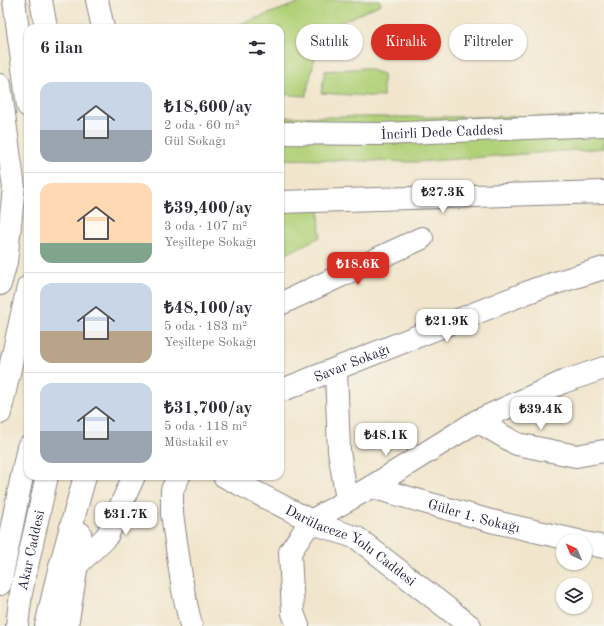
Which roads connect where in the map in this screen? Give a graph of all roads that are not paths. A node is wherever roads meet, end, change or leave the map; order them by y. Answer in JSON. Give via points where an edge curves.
{"nodes":[{"id":1,"x":14,"y":0,"type":"edge"},
{"id":2,"x":41,"y":0,"type":"edge"},
{"id":3,"x":85,"y":0,"type":"edge"},
{"id":4,"x":97,"y":0,"type":"edge"},
{"id":5,"x":45,"y":24,"type":"edge"},
{"id":6,"x":98,"y":24,"type":"edge"},
{"id":7,"x":100,"y":24,"type":"edge"},
{"id":8,"x":24,"y":76,"type":"edge"},
{"id":9,"x":0,"y":85,"type":"edge"},
{"id":10,"x":604,"y":125,"type":"edge"},
{"id":11,"x":284,"y":133,"type":"edge"},
{"id":12,"x":604,"y":192,"type":"edge"},
{"id":13,"x":284,"y":202,"type":"edge"},
{"id":14,"x":422,"y":238,"type":"dead end"},
{"id":15,"x":604,"y":268,"type":"edge"},
{"id":16,"x":0,"y":284,"type":"edge"},
{"id":17,"x":284,"y":302,"type":"edge"},
{"id":18,"x":24,"y":305,"type":"edge"},
{"id":19,"x":604,"y":368,"type":"edge"},
{"id":20,"x":336,"y":370,"type":"junction"},
{"id":21,"x":284,"y":390,"type":"edge"},
{"id":22,"x":0,"y":413,"type":"edge"},
{"id":23,"x":477,"y":421,"type":"junction"},
{"id":24,"x":604,"y":451,"type":"edge"},
{"id":25,"x":24,"y":465,"type":"edge"},
{"id":26,"x":46,"y":480,"type":"edge"},
{"id":27,"x":84,"y":480,"type":"edge"},
{"id":28,"x":132,"y":480,"type":"edge"},
{"id":29,"x":178,"y":480,"type":"edge"},
{"id":30,"x":232,"y":480,"type":"edge"},
{"id":31,"x":371,"y":487,"type":"junction"},
{"id":32,"x":347,"y":500,"type":"junction"},
{"id":33,"x":78,"y":504,"type":"junction"},
{"id":34,"x":311,"y":521,"type":"junction"},
{"id":35,"x":556,"y":536,"type":"edge"},
{"id":36,"x":592,"y":544,"type":"edge"},
{"id":37,"x":604,"y":547,"type":"edge"},
{"id":38,"x":76,"y":566,"type":"junction"},
{"id":39,"x":0,"y":584,"type":"edge"},
{"id":40,"x":17,"y":626,"type":"edge"},
{"id":41,"x":46,"y":626,"type":"edge"},
{"id":42,"x":67,"y":626,"type":"edge"},
{"id":43,"x":191,"y":626,"type":"edge"},
{"id":44,"x":298,"y":626,"type":"edge"},
{"id":45,"x":470,"y":626,"type":"edge"}],
"edges":[{"from":1,"to":8,"type":"main road"},
{"from":2,"to":5,"type":"main road"},
{"from":3,"to":6,"type":"main road"},
{"from":4,"to":7,"type":"main road"},
{"from":9,"to":16,"type":"main road","via":[[14,188],[6,262]]},
{"from":10,"to":11,"type":"main road","name":"İncirli Dede Caddesi","via":[[381,134]]},
{"from":12,"to":13,"type":"main road"},
{"from":14,"to":17,"type":"main road"},
{"from":15,"to":20,"type":"main road","name":"Savar Sokağı","via":[[536,289]]},
{"from":18,"to":22,"type":"main road"},
{"from":19,"to":23,"type":"main road","via":[[563,382]]},
{"from":20,"to":21,"type":"main road","name":"Savar Sokağı"},
{"from":20,"to":32,"type":"main road","via":[[340,451]]},
{"from":23,"to":24,"type":"main road","via":[[516,444],[576,456]]},
{"from":23,"to":31,"type":"main road"},
{"from":25,"to":39,"type":"main road","name":"Akar Caddesi"},
{"from":26,"to":40,"type":"main road","name":"Akar Caddesi","via":[[21,593]]},
{"from":27,"to":33,"type":"main road"},
{"from":28,"to":38,"type":"main road","via":[[107,536]]},
{"from":29,"to":43,"type":"main road","via":[[172,490],[172,514]]},
{"from":30,"to":34,"type":"main road","name":"Darülaceze Yolu Caddesi"},
{"from":31,"to":32,"type":"main road"},
{"from":31,"to":35,"type":"main road","name":"Güler 1. Sokağı","via":[[491,521]]},
{"from":32,"to":34,"type":"main road"},
{"from":33,"to":38,"type":"main road","via":[[81,539]]},
{"from":33,"to":41,"type":"main road"},
{"from":34,"to":44,"type":"main road","via":[[290,552],[293,613]]},
{"from":34,"to":45,"type":"main road","name":"Darülaceze Yolu Caddesi","via":[[357,538]]},
{"from":36,"to":37,"type":"main road"},
{"from":38,"to":42,"type":"main road"}]}
